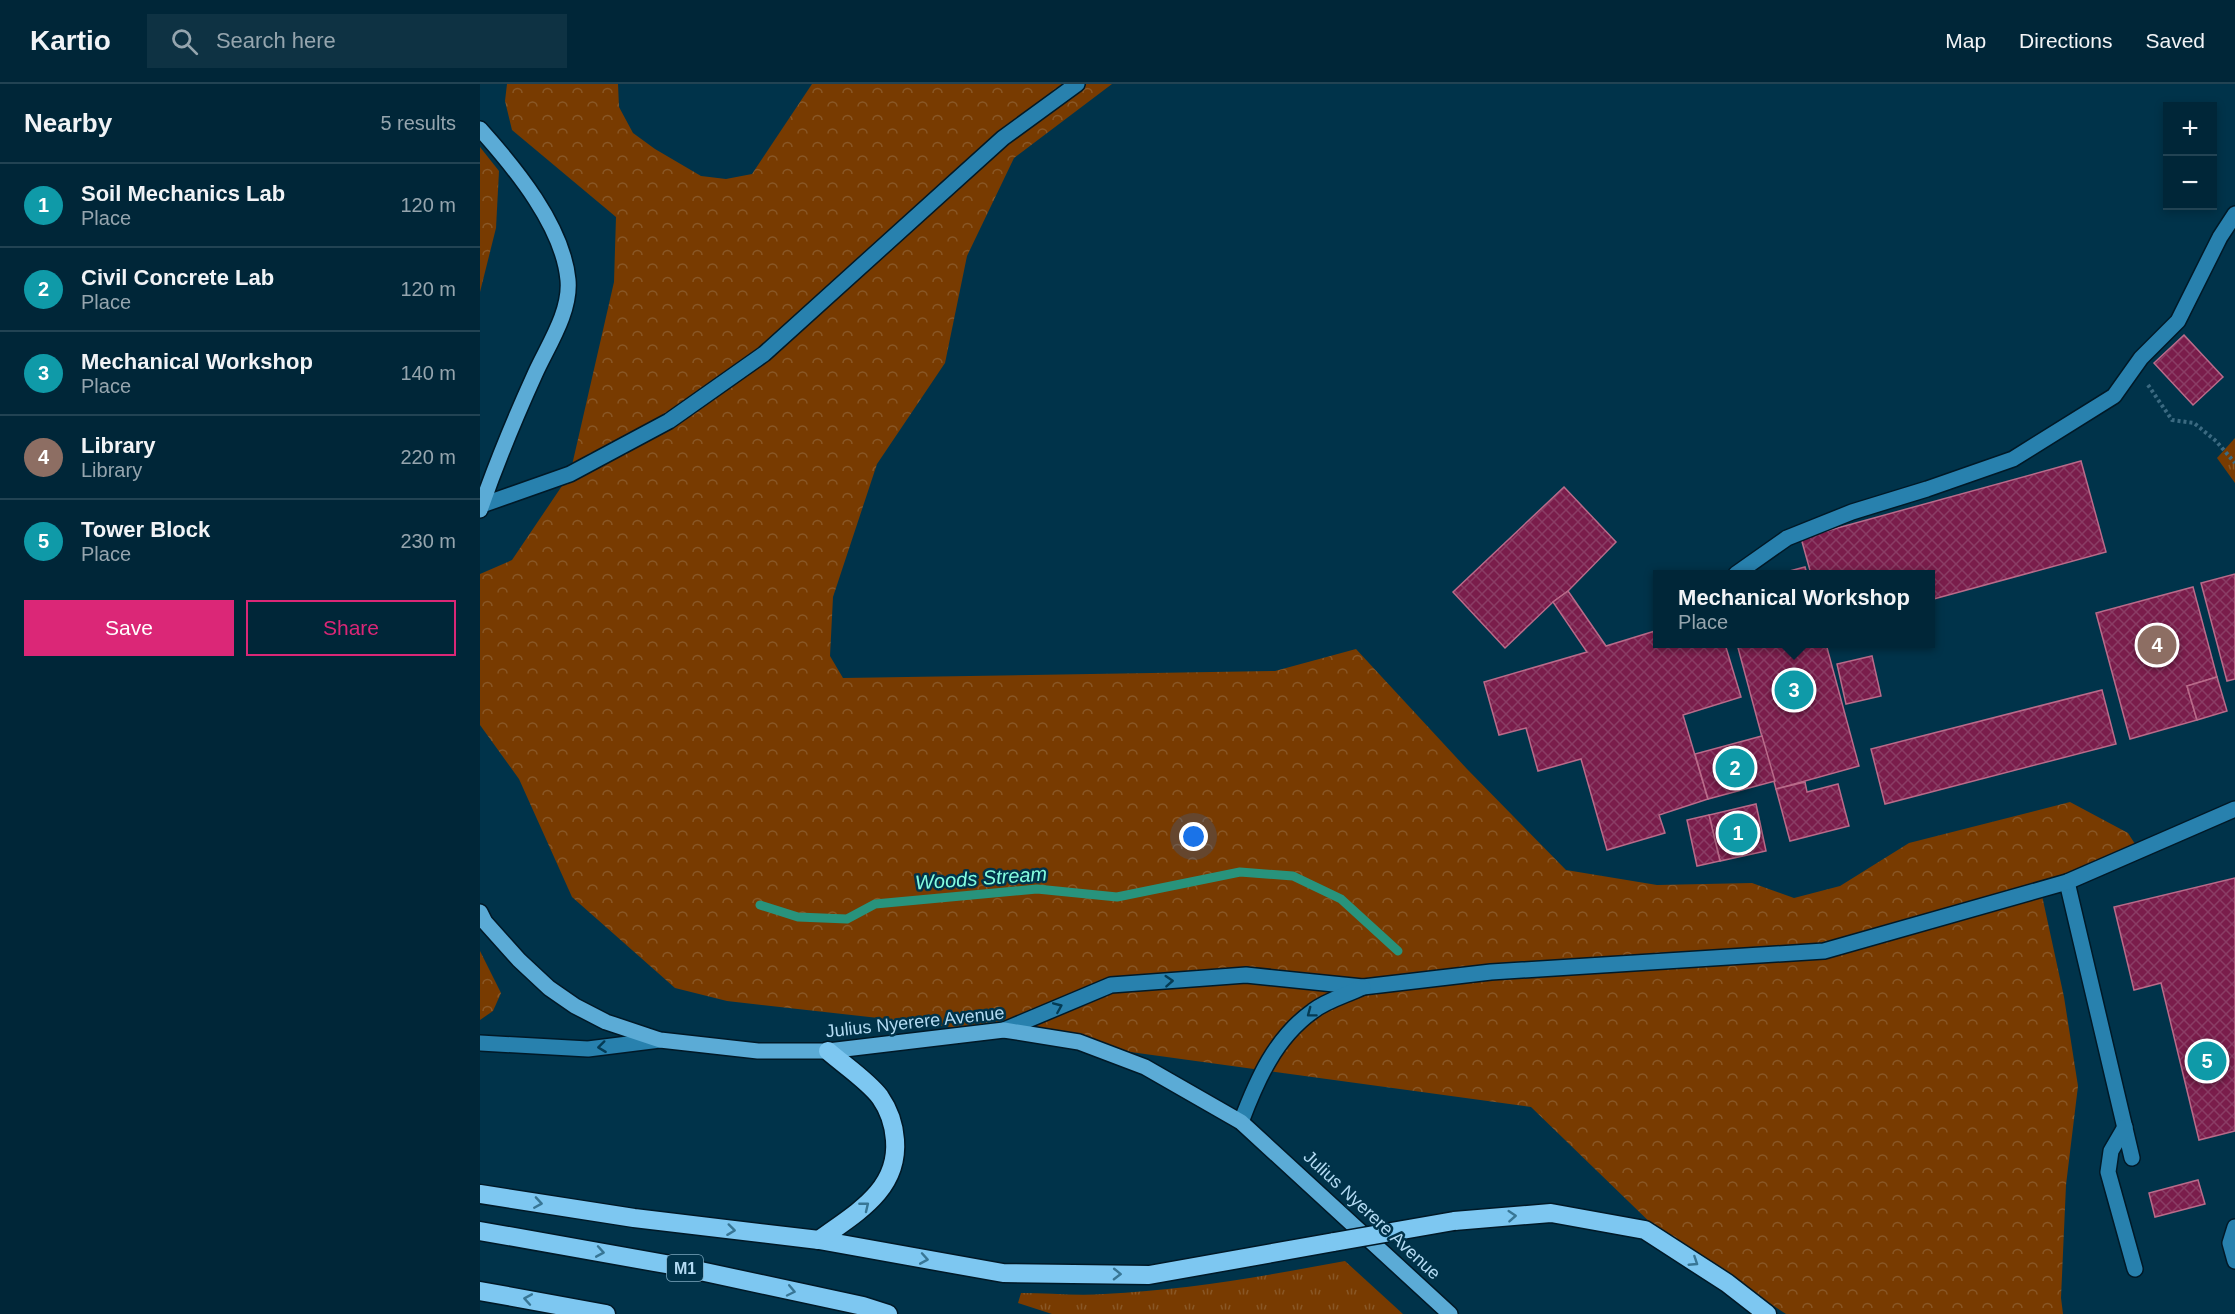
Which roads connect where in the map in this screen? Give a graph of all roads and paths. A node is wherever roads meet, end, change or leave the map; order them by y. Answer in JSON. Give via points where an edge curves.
{"nodes":[{"id":1,"x":1077,"y":84,"type":"edge"},
{"id":2,"x":480,"y":129,"type":"edge"},
{"id":3,"x":2235,"y":214,"type":"edge"},
{"id":4,"x":2141,"y":358,"type":"junction"},
{"id":5,"x":2235,"y":463,"type":"edge"},
{"id":6,"x":481,"y":507,"type":"edge"},
{"id":7,"x":1742,"y":570,"type":"edge"},
{"id":8,"x":2235,"y":809,"type":"edge"},
{"id":9,"x":2067,"y":882,"type":"junction"},
{"id":10,"x":480,"y":912,"type":"edge"},
{"id":11,"x":1364,"y":987,"type":"junction"},
{"id":12,"x":1004,"y":1030,"type":"junction"},
{"id":13,"x":660,"y":1040,"type":"junction"},
{"id":14,"x":480,"y":1043,"type":"edge"},
{"id":15,"x":828,"y":1051,"type":"junction"},
{"id":16,"x":1241,"y":1122,"type":"junction"},
{"id":17,"x":2125,"y":1127,"type":"junction"},
{"id":18,"x":2132,"y":1158,"type":"dead end"},
{"id":19,"x":480,"y":1194,"type":"edge"},
{"id":20,"x":2235,"y":1227,"type":"edge"},
{"id":21,"x":480,"y":1231,"type":"edge"},
{"id":22,"x":819,"y":1240,"type":"junction"},
{"id":23,"x":2235,"y":1261,"type":"edge"},
{"id":24,"x":2135,"y":1269,"type":"dead end"},
{"id":25,"x":480,"y":1291,"type":"edge"},
{"id":26,"x":606,"y":1314,"type":"edge"},
{"id":27,"x":888,"y":1314,"type":"edge"},
{"id":28,"x":1450,"y":1314,"type":"edge"},
{"id":29,"x":1767,"y":1314,"type":"edge"}],
"edges":[{"from":1,"to":6,"type":"street","via":[[1003,138],[764,354],[669,421],[570,474]]},
{"from":2,"to":6,"type":"main road","via":[[533,196],[555,232],[568,281],[562,319],[534,375]]},
{"from":3,"to":4,"type":"street","via":[[2178,321]]},
{"from":4,"to":5,"type":"path","via":[[2148,385],[2172,420],[2194,423]]},
{"from":4,"to":7,"type":"street","via":[[2114,396],[2013,459],[1852,512],[1787,538]]},
{"from":8,"to":9,"type":"street"},
{"from":9,"to":11,"type":"street","via":[[1824,951],[1491,972]]},
{"from":9,"to":17,"type":"street"},
{"from":10,"to":13,"type":"main road","name":"Julius Nyerere Avenue","via":[[519,960],[558,994],[606,1022]]},
{"from":12,"to":11,"type":"street","one_way":true,"via":[[1111,985],[1246,975]]},
{"from":11,"to":16,"type":"street","one_way":true,"via":[[1314,1010],[1288,1033],[1261,1072]]},
{"from":12,"to":15,"type":"main road","name":"Julius Nyerere Avenue"},
{"from":12,"to":16,"type":"main road","name":"Julius Nyerere Avenue","via":[[1078,1042],[1112,1054],[1145,1067]]},
{"from":13,"to":14,"type":"street","one_way":true,"via":[[588,1049]]},
{"from":13,"to":15,"type":"main road","name":"Julius Nyerere Avenue","via":[[758,1051]]},
{"from":22,"to":15,"type":"highway","one_way":true,"via":[[871,1202],[881,1190],[890,1175],[895,1146],[890,1116],[879,1097]]},
{"from":16,"to":28,"type":"main road","name":"Julius Nyerere Avenue"},
{"from":17,"to":18,"type":"street"},
{"from":17,"to":24,"type":"street","via":[[2111,1151],[2108,1172]]},
{"from":19,"to":22,"type":"highway","one_way":true,"via":[[634,1218]]},
{"from":20,"to":23,"type":"street","via":[[2230,1243]]},
{"from":21,"to":27,"type":"highway","number":"M1","one_way":true,"via":[[677,1266]]},
{"from":22,"to":29,"type":"highway","one_way":true,"bridge":true,"via":[[1003,1273],[1149,1275],[1454,1221],[1551,1213],[1645,1230]]},
{"from":26,"to":25,"type":"highway","one_way":true}]}
